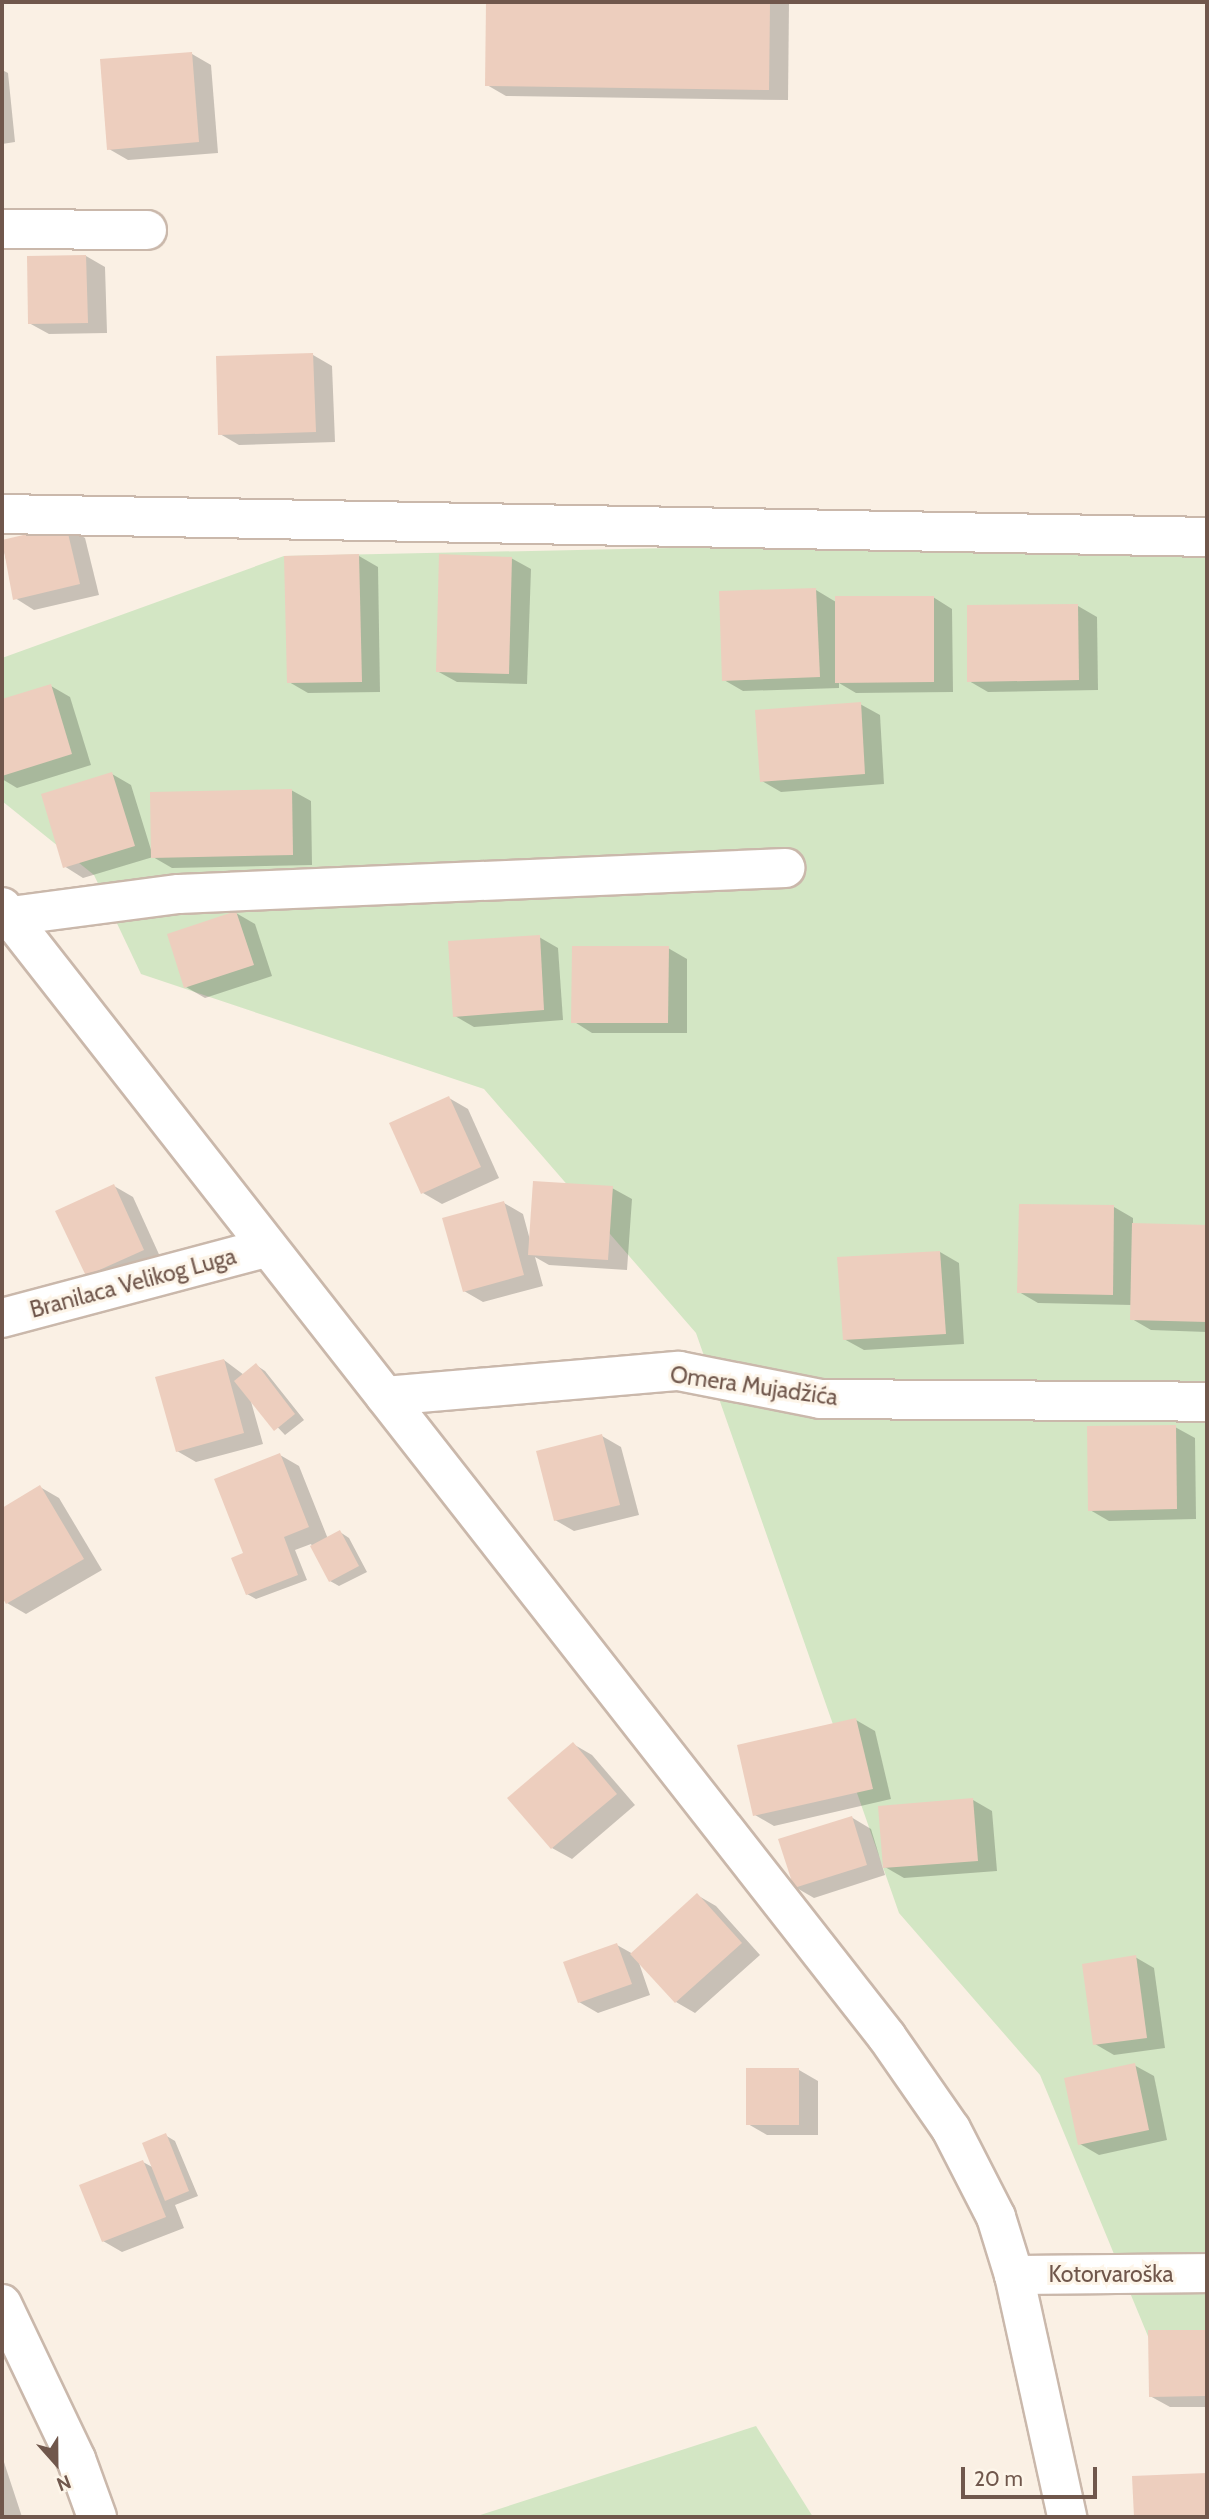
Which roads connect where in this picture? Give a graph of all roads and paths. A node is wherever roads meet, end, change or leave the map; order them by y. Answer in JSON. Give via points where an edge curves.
{"nodes":[{"id":1,"x":2,"y":229,"type":"edge"},
{"id":2,"x":147,"y":230,"type":"dead end"},
{"id":3,"x":2,"y":514,"type":"edge"},
{"id":4,"x":1207,"y":537,"type":"edge"},
{"id":5,"x":785,"y":868,"type":"dead end"},
{"id":6,"x":7,"y":911,"type":"edge"},
{"id":7,"x":265,"y":1248,"type":"junction"},
{"id":8,"x":2,"y":1318,"type":"edge"},
{"id":9,"x":385,"y":1395,"type":"junction"},
{"id":10,"x":1207,"y":1402,"type":"edge"},
{"id":11,"x":1207,"y":2273,"type":"edge"},
{"id":12,"x":1014,"y":2274,"type":"junction"},
{"id":13,"x":2,"y":2305,"type":"edge"},
{"id":14,"x":97,"y":2517,"type":"edge"},
{"id":15,"x":1068,"y":2517,"type":"edge"}],
"edges":[{"from":1,"to":2,"type":"street"},
{"from":3,"to":4,"type":"street"},
{"from":5,"to":6,"type":"street","via":[[179,894]]},
{"from":6,"to":7,"type":"street"},
{"from":7,"to":8,"type":"street","name":"Branilaca Velikog Luga"},
{"from":7,"to":9,"type":"street"},
{"from":9,"to":10,"type":"street","name":"Omera Mujadžića","via":[[679,1371],[820,1399]]},
{"from":9,"to":12,"type":"street","via":[[887,2037],[950,2129],[996,2217]]},
{"from":11,"to":12,"type":"street","name":"Kotorvaroška"},
{"from":12,"to":15,"type":"street"},
{"from":13,"to":14,"type":"street","via":[[76,2459]]}]}
